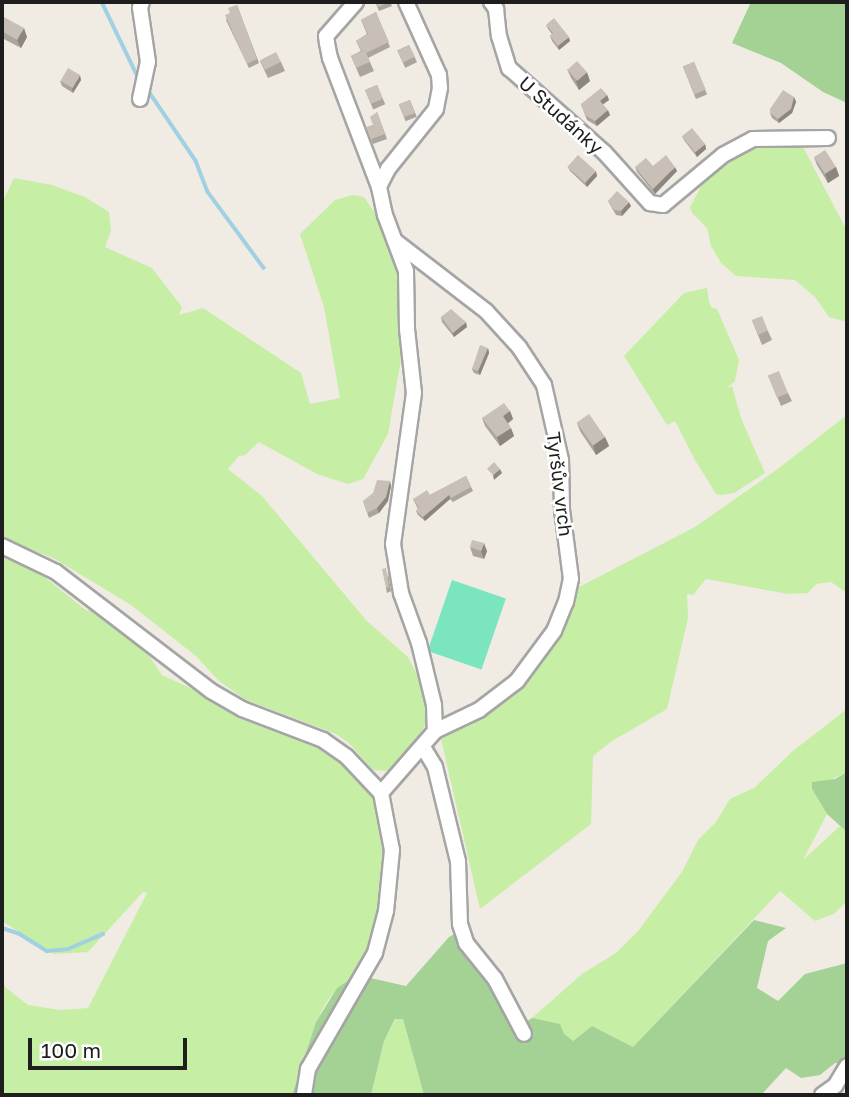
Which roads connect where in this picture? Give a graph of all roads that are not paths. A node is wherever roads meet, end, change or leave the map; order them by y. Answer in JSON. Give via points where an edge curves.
{"nodes":[{"id":1,"x":142,"y":2,"type":"edge"},
{"id":2,"x":356,"y":2,"type":"edge"},
{"id":3,"x":406,"y":2,"type":"edge"},
{"id":4,"x":491,"y":2,"type":"edge"},
{"id":5,"x":141,"y":99,"type":"dead end"},
{"id":6,"x":828,"y":138,"type":"dead end"},
{"id":7,"x":379,"y":187,"type":"junction"},
{"id":8,"x":395,"y":241,"type":"junction"},
{"id":9,"x":2,"y":546,"type":"edge"},
{"id":10,"x":435,"y":731,"type":"junction"},
{"id":11,"x":423,"y":747,"type":"junction"},
{"id":12,"x":381,"y":793,"type":"junction"},
{"id":13,"x":524,"y":1034,"type":"dead end"},
{"id":14,"x":847,"y":1066,"type":"edge"},
{"id":15,"x":304,"y":1095,"type":"edge"},
{"id":16,"x":822,"y":1095,"type":"edge"}],
"edges":[{"from":1,"to":5,"type":"street","via":[[148,62]]},
{"from":2,"to":7,"type":"street","via":[[326,36],[330,58]]},
{"from":3,"to":7,"type":"street","via":[[439,75],[440,96],[428,122],[388,169]]},
{"from":4,"to":6,"type":"street","name":"U Studánky","via":[[509,68],[604,152],[650,203],[663,205],[723,155],[753,139]]},
{"from":7,"to":8,"type":"street"},
{"from":8,"to":10,"type":"street","via":[[406,271],[414,405],[393,559],[419,643],[434,705]]},
{"from":8,"to":10,"type":"street","name":"Tyršův vrch","via":[[486,311],[519,347],[544,385],[561,460],[570,565],[568,593],[554,631],[517,681],[479,710]]},
{"from":9,"to":12,"type":"street","via":[[56,572],[211,691],[242,709],[323,740],[347,757]]},
{"from":10,"to":11,"type":"street","name":"Tyršův vrch"},
{"from":11,"to":12,"type":"street","name":"Tyršův vrch"},
{"from":11,"to":13,"type":"street","via":[[435,766],[458,861],[460,925],[466,943],[495,979]]},
{"from":12,"to":15,"type":"street","via":[[392,850],[386,911],[375,953],[308,1069]]},
{"from":14,"to":16,"type":"street","via":[[835,1086]]}]}
